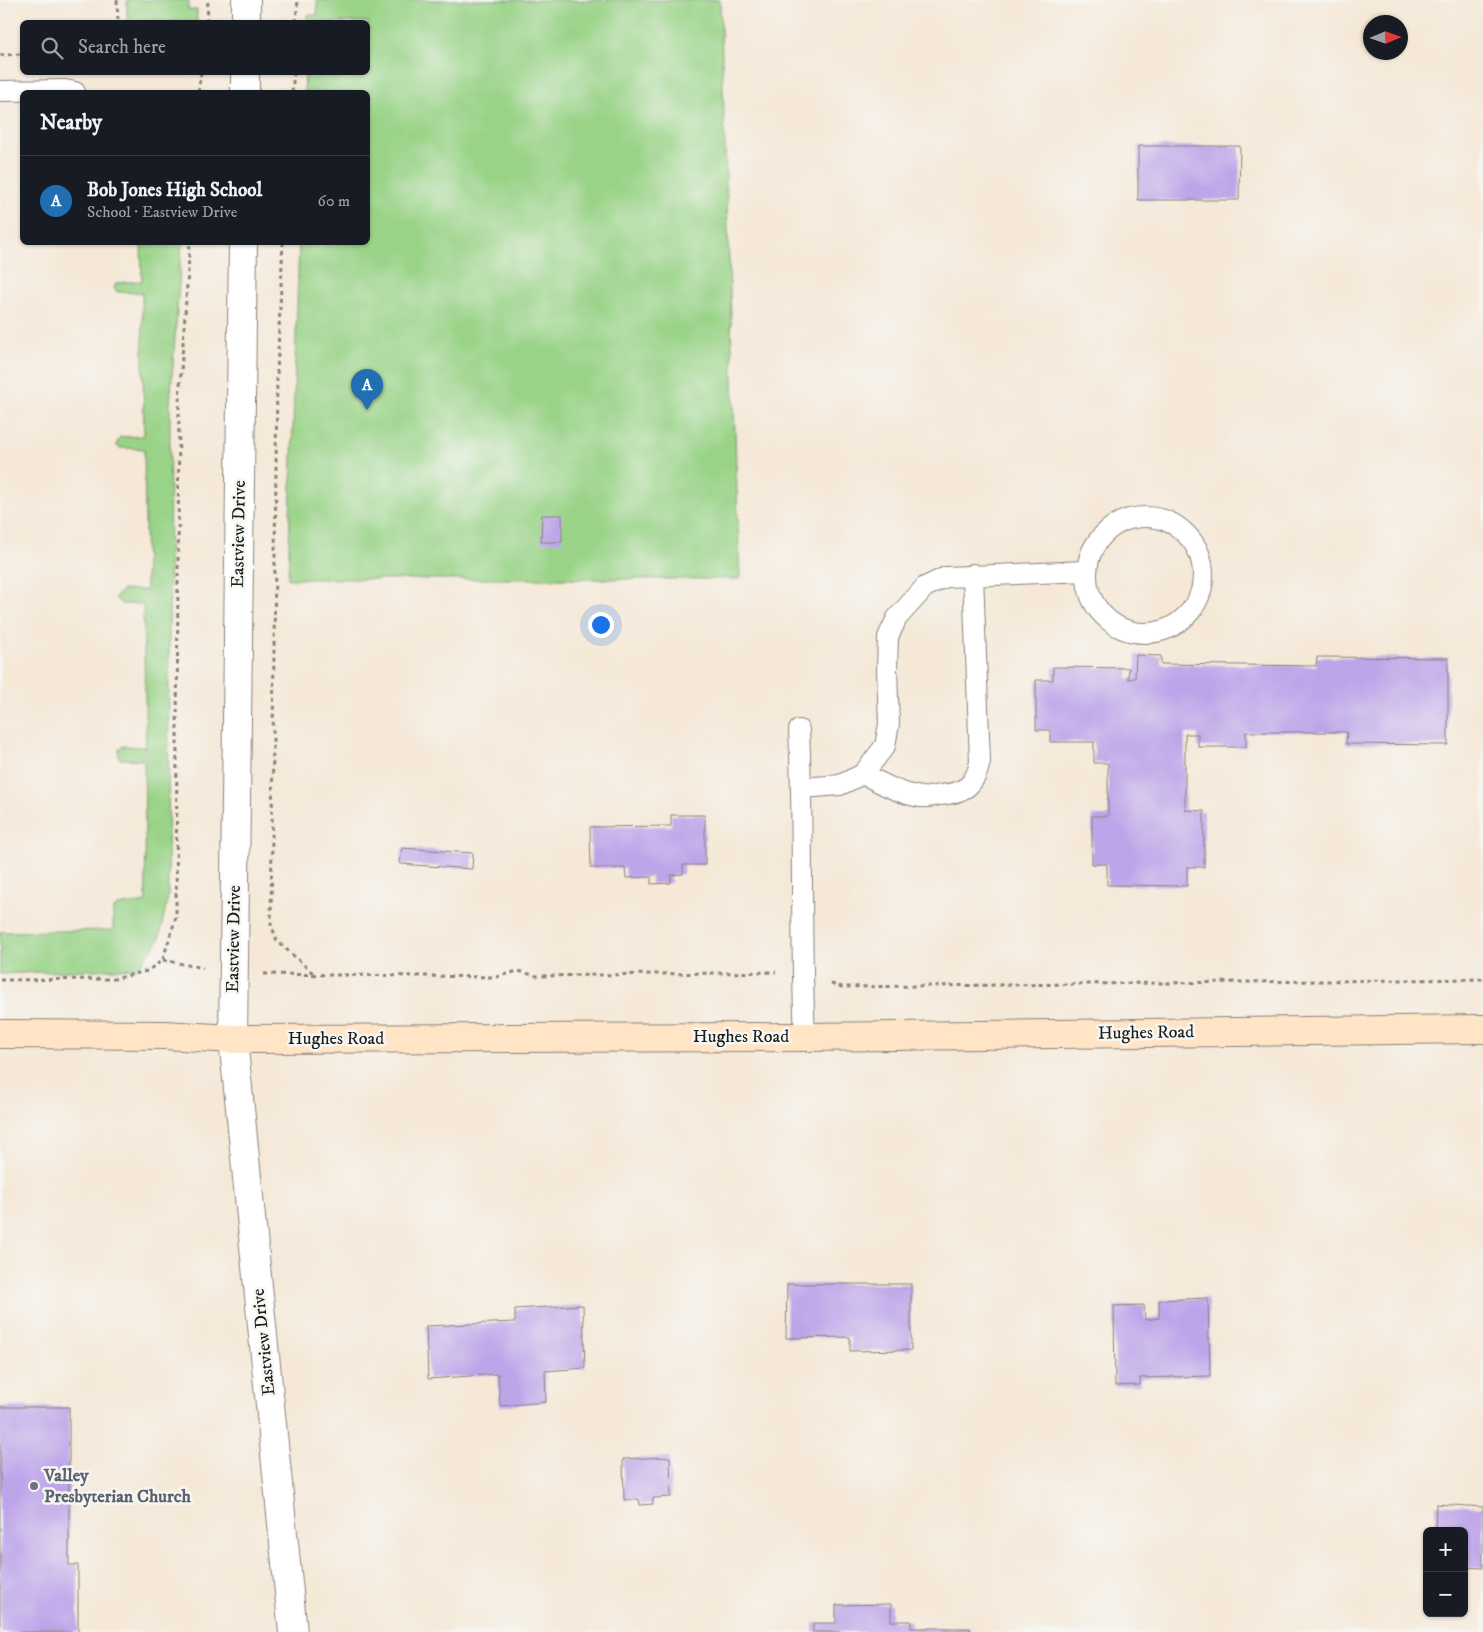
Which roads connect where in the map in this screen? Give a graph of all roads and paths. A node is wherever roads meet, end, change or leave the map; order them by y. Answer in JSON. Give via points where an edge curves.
{"nodes":[{"id":1,"x":117,"y":0,"type":"edge"},
{"id":2,"x":208,"y":0,"type":"edge"},
{"id":3,"x":298,"y":0,"type":"edge"},
{"id":4,"x":118,"y":20,"type":"edge"},
{"id":5,"x":207,"y":20,"type":"edge"},
{"id":6,"x":296,"y":20,"type":"edge"},
{"id":7,"x":20,"y":54,"type":"edge"},
{"id":8,"x":0,"y":55,"type":"edge"},
{"id":9,"x":201,"y":75,"type":"edge"},
{"id":10,"x":245,"y":75,"type":"edge"},
{"id":11,"x":294,"y":75,"type":"edge"},
{"id":12,"x":198,"y":90,"type":"edge"},
{"id":13,"x":245,"y":90,"type":"edge"},
{"id":14,"x":292,"y":90,"type":"edge"},
{"id":15,"x":0,"y":91,"type":"edge"},
{"id":16,"x":20,"y":91,"type":"edge"},
{"id":17,"x":190,"y":245,"type":"edge"},
{"id":18,"x":243,"y":245,"type":"edge"},
{"id":19,"x":283,"y":245,"type":"edge"},
{"id":20,"x":1086,"y":571,"type":"junction"},
{"id":21,"x":973,"y":574,"type":"junction"},
{"id":22,"x":799,"y":730,"type":"dead end"},
{"id":23,"x":863,"y":774,"type":"junction"},
{"id":24,"x":802,"y":788,"type":"junction"},
{"id":25,"x":802,"y":978,"type":"junction"},
{"id":26,"x":1483,"y":979,"type":"edge"},
{"id":27,"x":0,"y":980,"type":"edge"},
{"id":28,"x":1483,"y":1029,"type":"edge"},
{"id":29,"x":0,"y":1034,"type":"edge"},
{"id":30,"x":805,"y":1037,"type":"junction"},
{"id":31,"x":233,"y":1039,"type":"junction"},
{"id":32,"x":293,"y":1632,"type":"edge"}],
"edges":[{"from":1,"to":4,"type":"path"},
{"from":2,"to":5,"type":"path"},
{"from":3,"to":6,"type":"path"},
{"from":7,"to":8,"type":"path"},
{"from":9,"to":12,"type":"path"},
{"from":10,"to":13,"type":"street"},
{"from":11,"to":14,"type":"path"},
{"from":15,"to":16,"type":"lane"},
{"from":17,"to":27,"type":"path","via":[[179,401],[176,918],[163,960],[147,971],[114,980]]},
{"from":18,"to":31,"type":"street","name":"Eastview Drive"},
{"from":19,"to":25,"type":"path","via":[[277,374],[271,924],[277,941],[314,974],[356,977],[496,977],[518,971],[537,976],[780,972]]},
{"from":20,"to":20,"type":"lane","via":[[1087,588],[1095,605],[1107,619],[1139,633],[1157,632],[1188,614],[1199,596],[1203,576],[1200,556],[1191,539],[1176,525],[1157,517],[1135,517],[1118,522],[1102,534],[1091,550]]},
{"from":20,"to":21,"type":"lane"},
{"from":21,"to":23,"type":"lane","via":[[946,577],[925,587],[897,618],[888,638],[889,724],[885,746]]},
{"from":21,"to":23,"type":"lane","via":[[980,762],[977,776],[967,788],[954,794],[922,797]]},
{"from":22,"to":24,"type":"lane"},
{"from":23,"to":24,"type":"lane","via":[[840,784]]},
{"from":24,"to":25,"type":"lane"},
{"from":25,"to":26,"type":"path","via":[[842,987]]},
{"from":25,"to":30,"type":"lane"},
{"from":28,"to":30,"type":"main road","name":"Hughes Road"},
{"from":29,"to":31,"type":"main road","name":"Hughes Road","via":[[164,1035]]},
{"from":30,"to":31,"type":"main road","name":"Hughes Road"},
{"from":31,"to":32,"type":"street","name":"Eastview Drive"}]}
